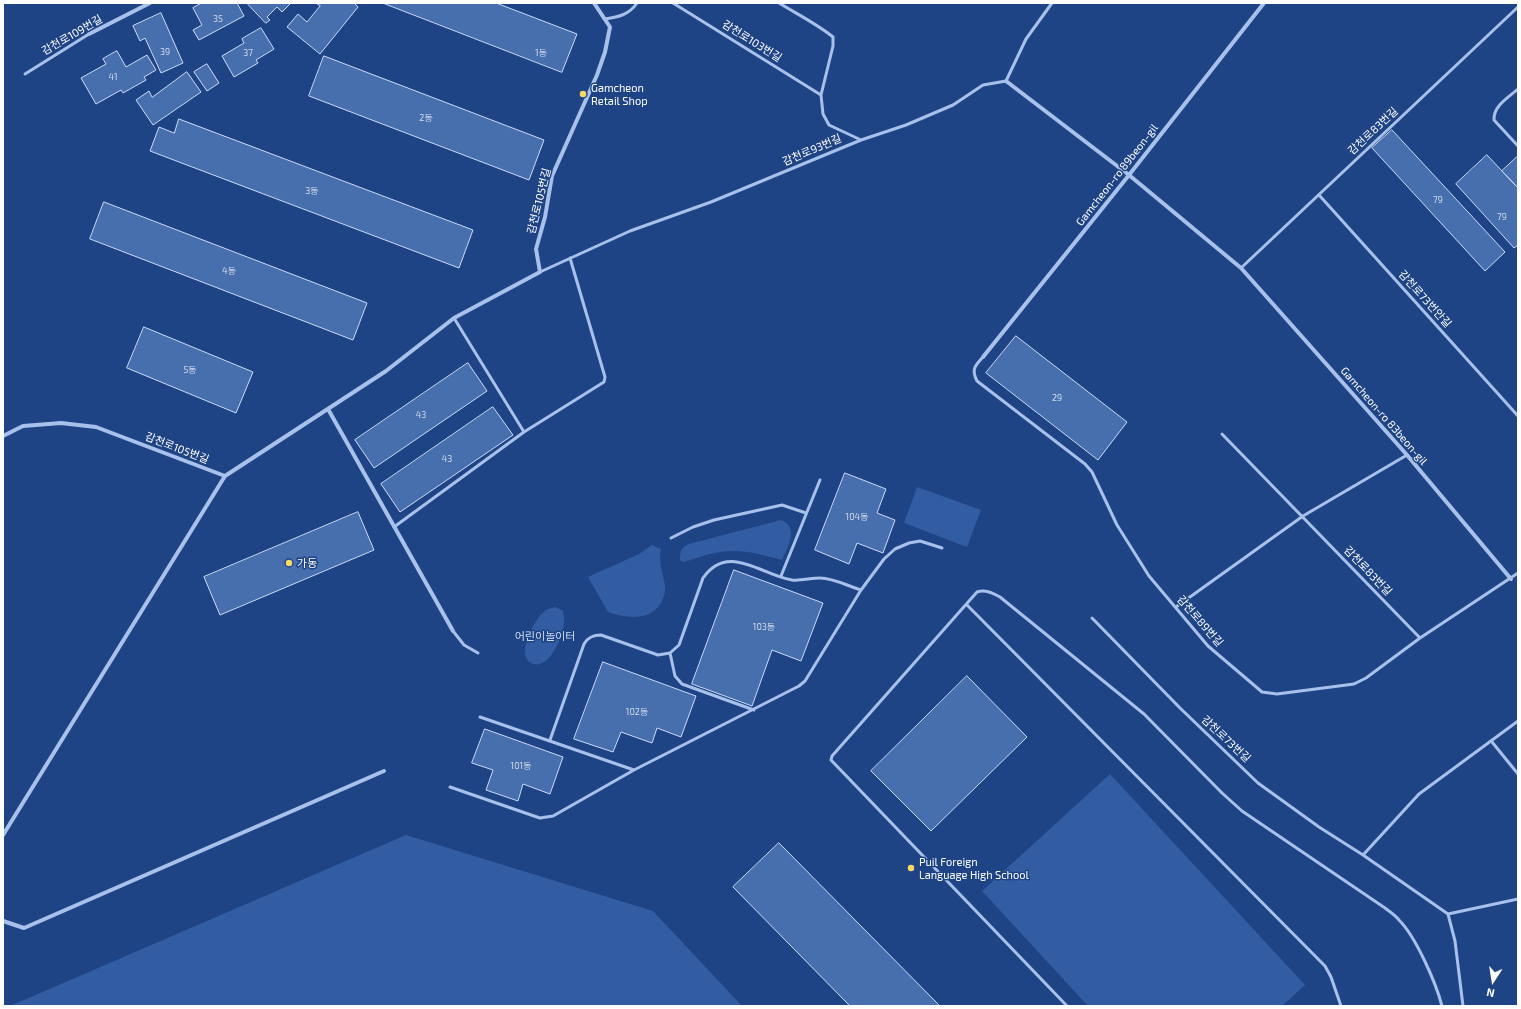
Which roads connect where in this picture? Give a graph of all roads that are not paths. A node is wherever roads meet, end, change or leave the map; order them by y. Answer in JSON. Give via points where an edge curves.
{"nodes":[{"id":1,"x":150,"y":3,"type":"edge"},
{"id":2,"x":594,"y":3,"type":"edge"},
{"id":3,"x":637,"y":3,"type":"edge"},
{"id":4,"x":673,"y":3,"type":"edge"},
{"id":5,"x":779,"y":3,"type":"edge"},
{"id":6,"x":1052,"y":3,"type":"edge"},
{"id":7,"x":1264,"y":3,"type":"edge"},
{"id":8,"x":1518,"y":7,"type":"edge"},
{"id":9,"x":605,"y":19,"type":"junction"},
{"id":10,"x":89,"y":34,"type":"joint"},
{"id":11,"x":24,"y":74,"type":"dead end"},
{"id":12,"x":1006,"y":81,"type":"junction"},
{"id":13,"x":1518,"y":89,"type":"edge"},
{"id":14,"x":821,"y":95,"type":"junction"},
{"id":15,"x":861,"y":140,"type":"junction"},
{"id":16,"x":1518,"y":146,"type":"edge"},
{"id":17,"x":1129,"y":175,"type":"junction"},
{"id":18,"x":1319,"y":195,"type":"junction"},
{"id":19,"x":570,"y":258,"type":"junction"},
{"id":20,"x":1241,"y":268,"type":"junction"},
{"id":21,"x":540,"y":272,"type":"junction"},
{"id":22,"x":454,"y":318,"type":"junction"},
{"id":23,"x":983,"y":357,"type":"joint"},
{"id":24,"x":328,"y":409,"type":"junction"},
{"id":25,"x":1518,"y":416,"type":"edge"},
{"id":26,"x":524,"y":432,"type":"junction"},
{"id":27,"x":1222,"y":434,"type":"dead end"},
{"id":28,"x":3,"y":436,"type":"edge"},
{"id":29,"x":1407,"y":455,"type":"junction"},
{"id":30,"x":225,"y":476,"type":"junction"},
{"id":31,"x":820,"y":480,"type":"dead end"},
{"id":32,"x":806,"y":513,"type":"junction"},
{"id":33,"x":1303,"y":516,"type":"junction"},
{"id":34,"x":394,"y":527,"type":"junction"},
{"id":35,"x":671,"y":538,"type":"dead end"},
{"id":36,"x":942,"y":548,"type":"dead end"},
{"id":37,"x":1518,"y":573,"type":"edge"},
{"id":38,"x":781,"y":576,"type":"junction"},
{"id":39,"x":1511,"y":579,"type":"junction"},
{"id":40,"x":861,"y":590,"type":"junction"},
{"id":41,"x":967,"y":605,"type":"junction"},
{"id":42,"x":1176,"y":607,"type":"junction"},
{"id":43,"x":1092,"y":618,"type":"dead end"},
{"id":44,"x":453,"y":632,"type":"joint"},
{"id":45,"x":1420,"y":638,"type":"junction"},
{"id":46,"x":478,"y":653,"type":"dead end"},
{"id":47,"x":670,"y":653,"type":"junction"},
{"id":48,"x":754,"y":710,"type":"junction"},
{"id":49,"x":480,"y":717,"type":"dead end"},
{"id":50,"x":1518,"y":721,"type":"edge"},
{"id":51,"x":550,"y":740,"type":"junction"},
{"id":52,"x":1492,"y":742,"type":"junction"},
{"id":53,"x":634,"y":770,"type":"junction"},
{"id":54,"x":384,"y":771,"type":"dead end"},
{"id":55,"x":1518,"y":774,"type":"edge"},
{"id":56,"x":450,"y":787,"type":"dead end"},
{"id":57,"x":3,"y":835,"type":"edge"},
{"id":58,"x":1363,"y":855,"type":"junction"},
{"id":59,"x":1518,"y":898,"type":"edge"},
{"id":60,"x":1448,"y":914,"type":"junction"},
{"id":61,"x":3,"y":921,"type":"edge"},
{"id":62,"x":1067,"y":1006,"type":"edge"},
{"id":63,"x":1341,"y":1006,"type":"edge"},
{"id":64,"x":1442,"y":1006,"type":"edge"},
{"id":65,"x":1463,"y":1006,"type":"edge"}],
"edges":[{"from":1,"to":10,"type":"street","name":"감천로109번길"},
{"from":2,"to":9,"type":"street","name":"감천로105번길"},
{"from":3,"to":9,"type":"lane","via":[[631,11],[622,16]]},
{"from":4,"to":14,"type":"lane","name":"감천로103번길"},
{"from":5,"to":14,"type":"lane","via":[[833,37]]},
{"from":6,"to":12,"type":"lane","via":[[1026,39]]},
{"from":7,"to":17,"type":"street","name":"Gamcheon-ro 89beon-gil"},
{"from":8,"to":18,"type":"lane","name":"감천로83번길"},
{"from":9,"to":21,"type":"street","name":"감천로105번길","via":[[610,27],[605,52],[582,112],[552,176],[536,249]]},
{"from":10,"to":11,"type":"lane","name":"감천로109번길"},
{"from":12,"to":15,"type":"lane","name":"감천로93번길","via":[[983,85],[953,105]]},
{"from":12,"to":17,"type":"street","name":"Gamcheon-ro 83beon-gil"},
{"from":13,"to":16,"type":"lane","via":[[1494,114],[1494,120]]},
{"from":14,"to":15,"type":"lane","via":[[823,114],[829,125]]},
{"from":15,"to":19,"type":"lane","name":"감천로93번길","via":[[711,202],[630,231]]},
{"from":17,"to":20,"type":"street","name":"Gamcheon-ro 83beon-gil"},
{"from":17,"to":23,"type":"street","name":"Gamcheon-ro 89beon-gil"},
{"from":18,"to":20,"type":"lane","name":"감천로83번길"},
{"from":18,"to":25,"type":"lane","name":"감천로73번안길"},
{"from":19,"to":21,"type":"lane","name":"감천로93번길"},
{"from":19,"to":26,"type":"lane","via":[[605,377],[604,382]]},
{"from":20,"to":29,"type":"street","name":"Gamcheon-ro 83beon-gil"},
{"from":21,"to":22,"type":"street"},
{"from":22,"to":24,"type":"street","via":[[386,371]]},
{"from":22,"to":26,"type":"lane"},
{"from":23,"to":42,"type":"lane","name":"감천로89번길","via":[[975,365],[974,374],[977,381],[1085,464],[1092,472],[1130,547],[1149,576]]},
{"from":24,"to":30,"type":"street"},
{"from":24,"to":34,"type":"street"},
{"from":26,"to":34,"type":"lane"},
{"from":27,"to":33,"type":"lane","name":"감천로83번길"},
{"from":28,"to":30,"type":"street","name":"감천로105번길","via":[[23,426],[61,423],[96,427]]},
{"from":29,"to":33,"type":"lane"},
{"from":29,"to":39,"type":"street","name":"Gamcheon-ro 83beon-gil"},
{"from":30,"to":57,"type":"street"},
{"from":31,"to":32,"type":"lane"},
{"from":32,"to":35,"type":"lane","via":[[782,505],[714,520],[692,527]]},
{"from":32,"to":38,"type":"lane"},
{"from":33,"to":42,"type":"lane"},
{"from":33,"to":45,"type":"lane","name":"감천로83번길"},
{"from":34,"to":44,"type":"street"},
{"from":36,"to":40,"type":"lane","via":[[920,541],[901,546],[884,559]]},
{"from":37,"to":39,"type":"lane","name":"감천로89번길"},
{"from":38,"to":40,"type":"lane","via":[[794,580],[826,578]]},
{"from":38,"to":47,"type":"lane","via":[[735,561],[716,565],[703,578],[678,645]]},
{"from":39,"to":45,"type":"lane","name":"감천로89번길"},
{"from":40,"to":48,"type":"lane","via":[[805,682]]},
{"from":41,"to":62,"type":"lane","via":[[831,760]]},
{"from":41,"to":63,"type":"lane","via":[[1325,966]]},
{"from":41,"to":64,"type":"lane","via":[[980,591],[1000,597],[1144,714],[1242,811],[1385,908],[1399,920],[1415,943]]},
{"from":42,"to":45,"type":"lane","name":"감천로89번길","via":[[1208,646],[1262,692],[1270,694],[1354,684]]},
{"from":43,"to":58,"type":"lane","name":"감천로73번길","via":[[1174,703],[1258,782],[1288,806]]},
{"from":44,"to":46,"type":"lane","via":[[464,645]]},
{"from":47,"to":48,"type":"lane","via":[[675,676],[682,684]]},
{"from":47,"to":51,"type":"lane","via":[[658,655],[601,635],[587,639]]},
{"from":48,"to":53,"type":"lane"},
{"from":49,"to":51,"type":"lane"},
{"from":50,"to":52,"type":"lane"},
{"from":51,"to":53,"type":"lane"},
{"from":52,"to":55,"type":"lane"},
{"from":52,"to":58,"type":"lane","via":[[1419,794]]},
{"from":53,"to":56,"type":"lane","via":[[558,814],[546,818]]},
{"from":54,"to":61,"type":"street","via":[[24,928]]},
{"from":58,"to":60,"type":"lane","name":"감천로73번길"},
{"from":59,"to":60,"type":"lane"},
{"from":60,"to":65,"type":"lane","via":[[1455,941]]}]}
